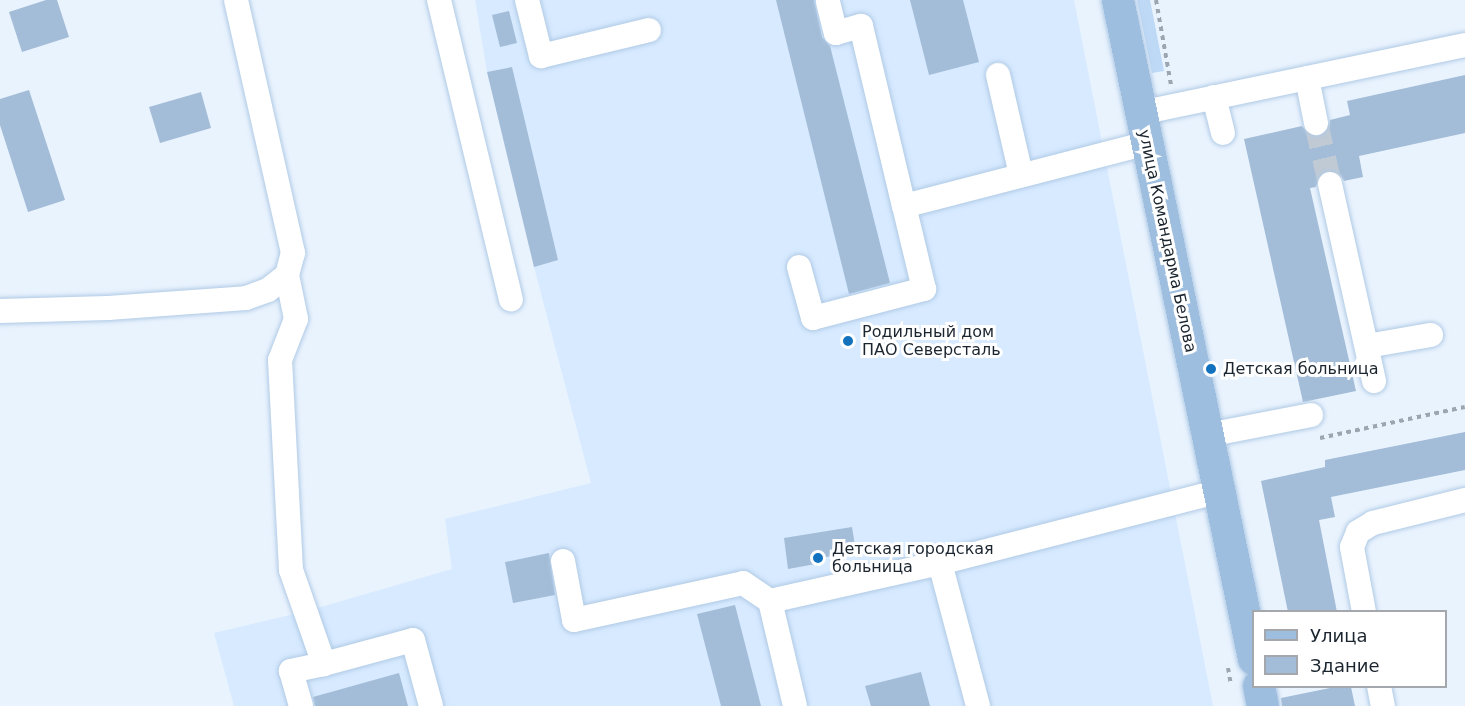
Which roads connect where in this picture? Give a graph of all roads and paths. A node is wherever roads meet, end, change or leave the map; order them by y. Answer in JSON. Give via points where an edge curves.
{"nodes":[{"id":1,"x":236,"y":0,"type":"edge"},
{"id":2,"x":439,"y":0,"type":"edge"},
{"id":3,"x":527,"y":0,"type":"edge"},
{"id":4,"x":1118,"y":0,"type":"edge"},
{"id":5,"x":1156,"y":0,"type":"edge"},
{"id":6,"x":828,"y":2,"type":"dead end"},
{"id":7,"x":649,"y":30,"type":"dead end"},
{"id":8,"x":1465,"y":45,"type":"edge"},
{"id":9,"x":998,"y":75,"type":"dead end"},
{"id":10,"x":1307,"y":78,"type":"junction"},
{"id":11,"x":1214,"y":97,"type":"junction"},
{"id":12,"x":1152,"y":121,"type":"junction"},
{"id":13,"x":1316,"y":123,"type":"tunnel mouth"},
{"id":14,"x":1223,"y":133,"type":"dead end"},
{"id":15,"x":1021,"y":175,"type":"junction"},
{"id":16,"x":1330,"y":184,"type":"tunnel mouth"},
{"id":17,"x":904,"y":206,"type":"junction"},
{"id":18,"x":799,"y":267,"type":"dead end"},
{"id":19,"x":287,"y":275,"type":"junction"},
{"id":20,"x":511,"y":298,"type":"dead end"},
{"id":21,"x":0,"y":311,"type":"edge"},
{"id":22,"x":1431,"y":334,"type":"dead end"},
{"id":23,"x":1367,"y":346,"type":"junction"},
{"id":24,"x":1374,"y":381,"type":"dead end"},
{"id":25,"x":1465,"y":407,"type":"edge"},
{"id":26,"x":1311,"y":415,"type":"dead end"},
{"id":27,"x":1342,"y":433,"type":"dead end"},
{"id":28,"x":1208,"y":435,"type":"junction"},
{"id":29,"x":1220,"y":491,"type":"junction"},
{"id":30,"x":1465,"y":500,"type":"edge"},
{"id":31,"x":563,"y":561,"type":"dead end"},
{"id":32,"x":940,"y":563,"type":"junction"},
{"id":33,"x":770,"y":602,"type":"junction"},
{"id":34,"x":1364,"y":610,"type":"edge"},
{"id":35,"x":1252,"y":649,"type":"edge"},
{"id":36,"x":324,"y":664,"type":"junction"},
{"id":37,"x":1259,"y":688,"type":"edge"},
{"id":38,"x":1379,"y":688,"type":"edge"},
{"id":39,"x":301,"y":706,"type":"edge"},
{"id":40,"x":431,"y":706,"type":"edge"},
{"id":41,"x":795,"y":706,"type":"edge"},
{"id":42,"x":978,"y":706,"type":"edge"},
{"id":43,"x":1263,"y":706,"type":"edge"},
{"id":44,"x":1383,"y":706,"type":"edge"}],
"edges":[{"from":1,"to":19,"type":"lane","via":[[292,253]]},
{"from":2,"to":20,"type":"lane"},
{"from":3,"to":7,"type":"lane","via":[[541,56]]},
{"from":4,"to":12,"type":"main road","name":"улица Командарма Белова"},
{"from":5,"to":12,"type":"path","via":[[1171,78]]},
{"from":6,"to":17,"type":"lane","via":[[836,33],[861,26]]},
{"from":8,"to":10,"type":"lane"},
{"from":9,"to":15,"type":"lane"},
{"from":10,"to":11,"type":"lane"},
{"from":10,"to":13,"type":"lane"},
{"from":11,"to":12,"type":"lane"},
{"from":11,"to":14,"type":"lane"},
{"from":12,"to":15,"type":"lane"},
{"from":12,"to":28,"type":"main road","name":"улица Командарма Белова"},
{"from":15,"to":17,"type":"lane"},
{"from":16,"to":23,"type":"lane"},
{"from":17,"to":18,"type":"lane","via":[[924,289],[813,318]]},
{"from":19,"to":21,"type":"lane","via":[[268,290],[246,298]]},
{"from":19,"to":36,"type":"lane","via":[[296,319],[280,360],[291,570]]},
{"from":22,"to":23,"type":"lane"},
{"from":23,"to":24,"type":"lane"},
{"from":25,"to":27,"type":"path"},
{"from":26,"to":28,"type":"lane"},
{"from":28,"to":29,"type":"main road","name":"улица Командарма Белова"},
{"from":29,"to":32,"type":"lane"},
{"from":29,"to":35,"type":"main road","name":"улица Командарма Белова"},
{"from":30,"to":34,"type":"lane","via":[[1373,523],[1358,532],[1352,547]]},
{"from":31,"to":33,"type":"lane","via":[[574,620],[743,583]]},
{"from":32,"to":33,"type":"lane"},
{"from":32,"to":42,"type":"lane"},
{"from":33,"to":41,"type":"lane"},
{"from":36,"to":39,"type":"lane","via":[[291,671]]},
{"from":36,"to":40,"type":"lane","via":[[413,640]]},
{"from":37,"to":43,"type":"main road"},
{"from":38,"to":44,"type":"lane"}]}
